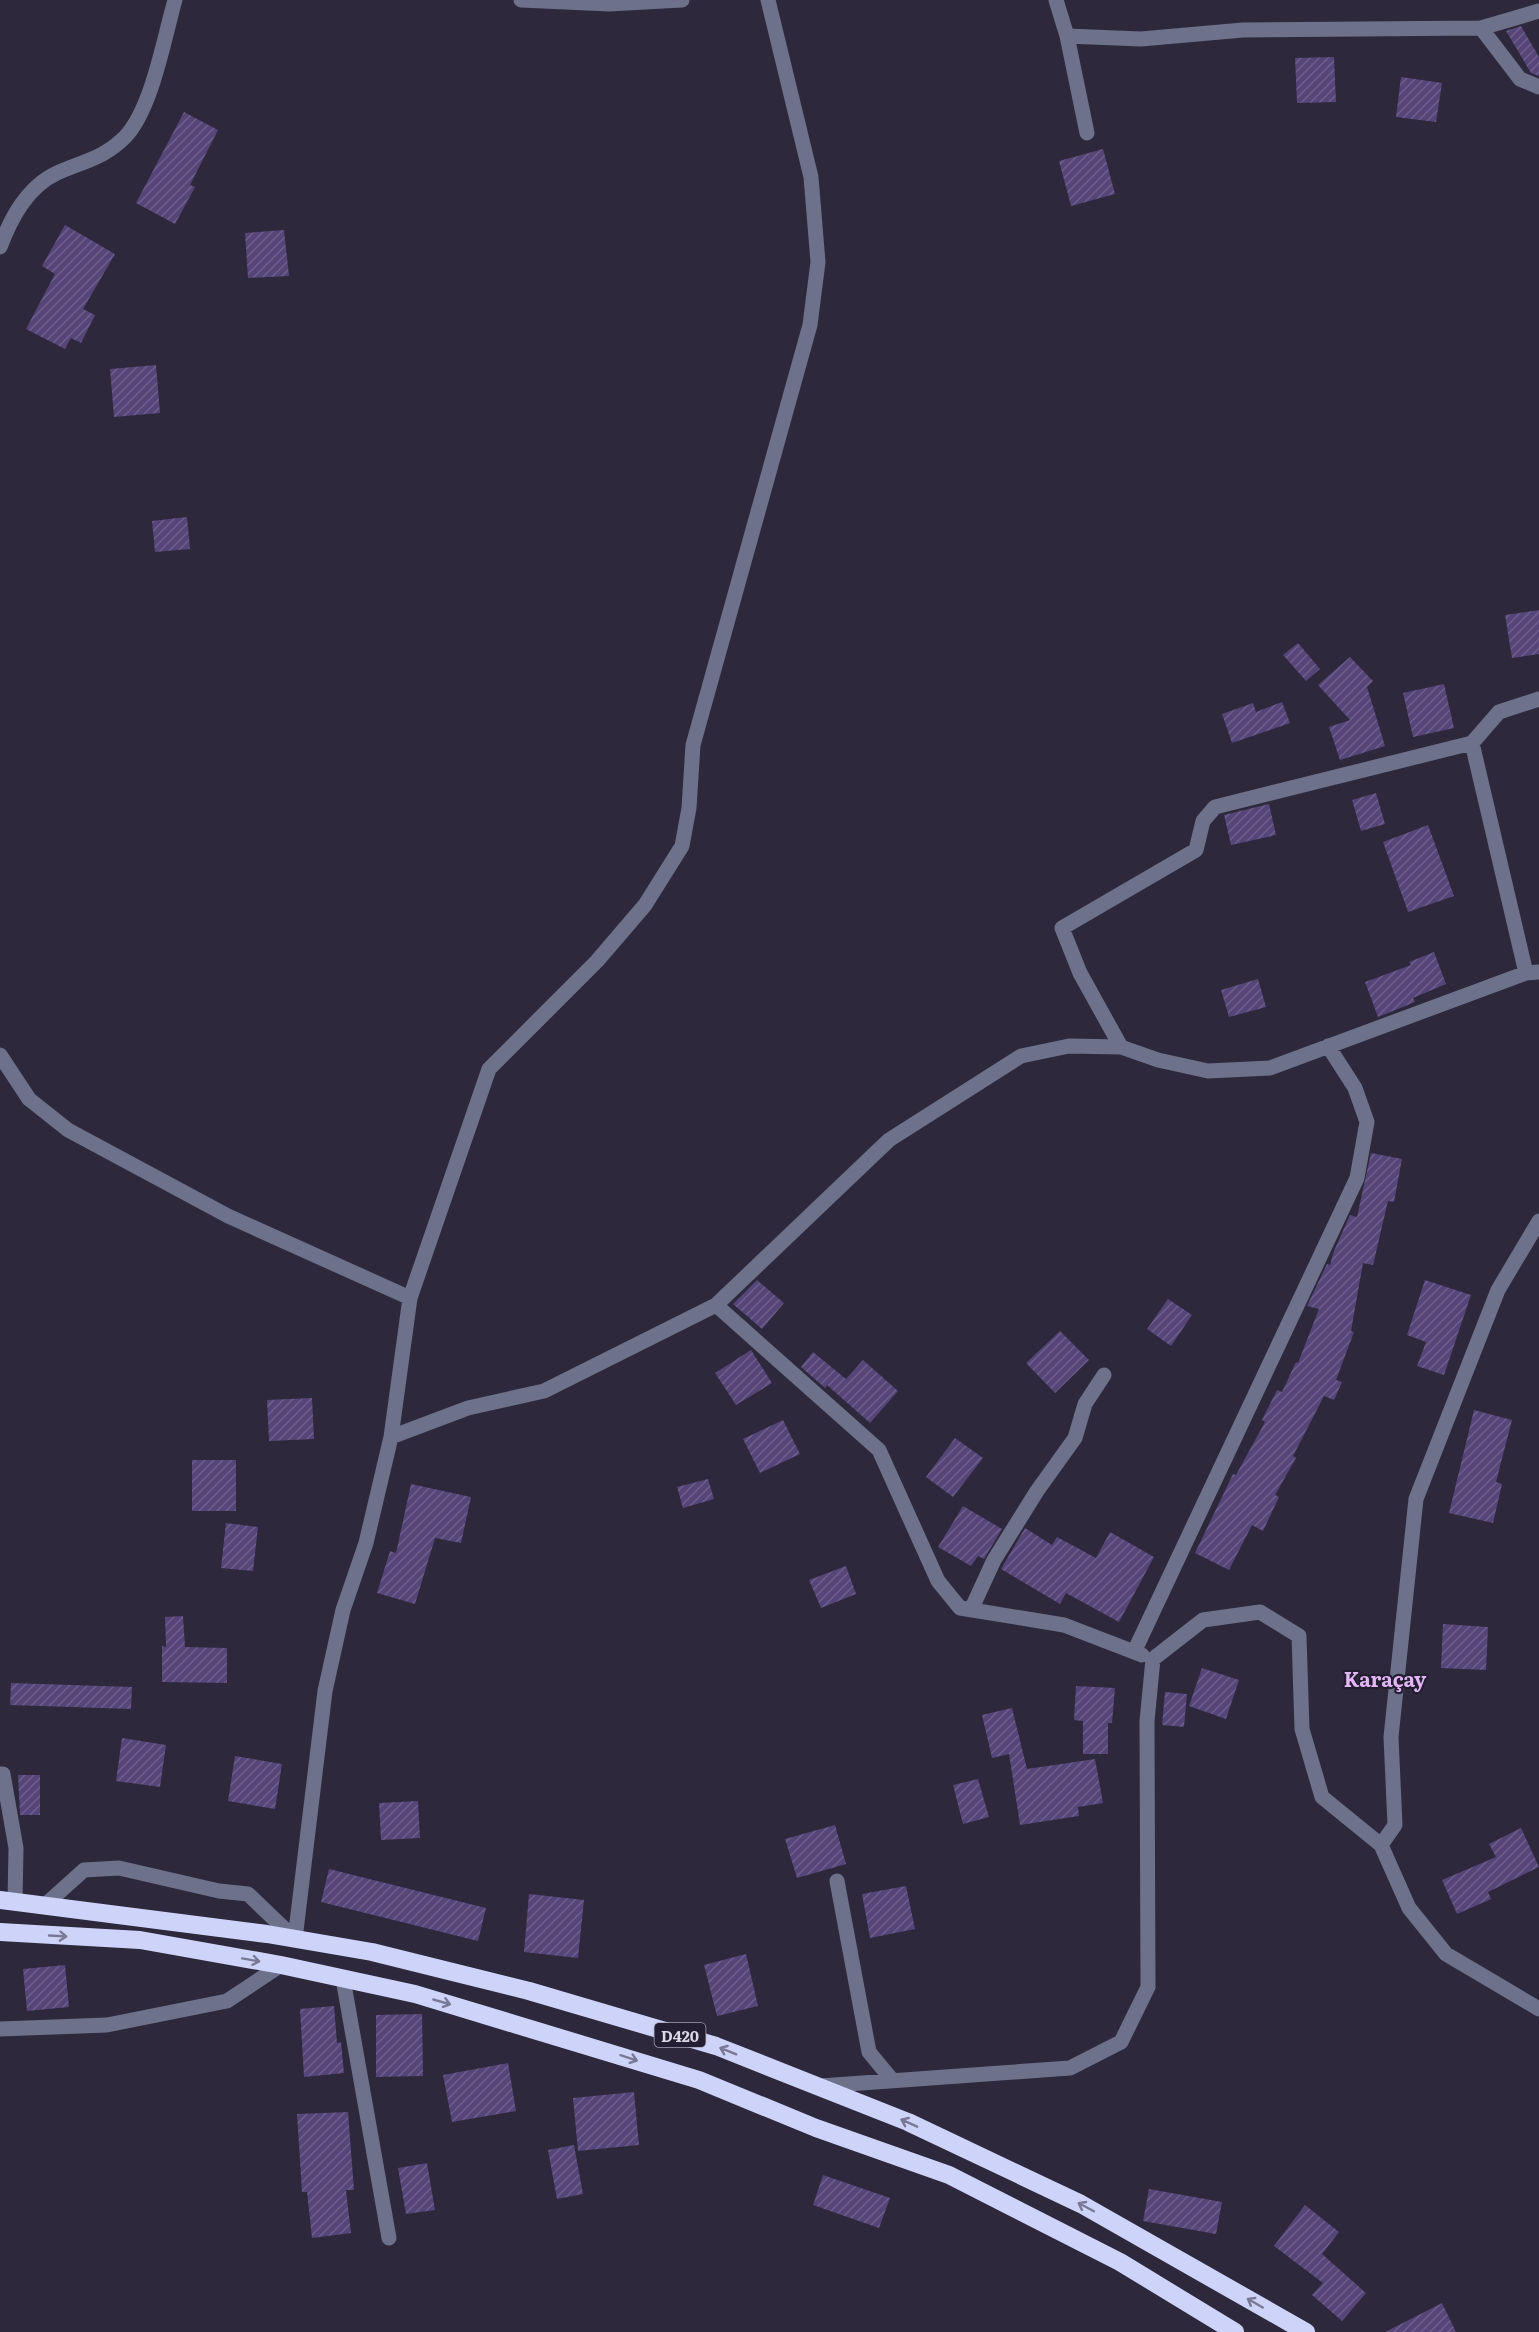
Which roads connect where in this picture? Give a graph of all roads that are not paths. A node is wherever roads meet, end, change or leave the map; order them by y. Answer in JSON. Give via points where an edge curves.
{"nodes":[{"id":1,"x":175,"y":0,"type":"edge"},
{"id":2,"x":521,"y":0,"type":"edge"},
{"id":3,"x":682,"y":0,"type":"edge"},
{"id":4,"x":768,"y":0,"type":"edge"},
{"id":5,"x":1056,"y":0,"type":"edge"},
{"id":6,"x":1539,"y":11,"type":"edge"},
{"id":7,"x":1481,"y":28,"type":"junction"},
{"id":8,"x":1068,"y":36,"type":"junction"},
{"id":9,"x":1539,"y":87,"type":"edge"},
{"id":10,"x":1087,"y":133,"type":"dead end"},
{"id":11,"x":0,"y":247,"type":"edge"},
{"id":12,"x":1539,"y":699,"type":"edge"},
{"id":13,"x":1472,"y":743,"type":"junction"},
{"id":14,"x":1532,"y":973,"type":"edge"},
{"id":15,"x":1328,"y":1046,"type":"junction"},
{"id":16,"x":1121,"y":1047,"type":"junction"},
{"id":17,"x":0,"y":1055,"type":"edge"},
{"id":18,"x":1539,"y":1221,"type":"edge"},
{"id":19,"x":410,"y":1298,"type":"junction"},
{"id":20,"x":716,"y":1305,"type":"junction"},
{"id":21,"x":1104,"y":1375,"type":"dead end"},
{"id":22,"x":392,"y":1437,"type":"junction"},
{"id":23,"x":971,"y":1610,"type":"junction"},
{"id":24,"x":1134,"y":1652,"type":"junction"},
{"id":25,"x":1153,"y":1659,"type":"junction"},
{"id":26,"x":0,"y":1774,"type":"edge"},
{"id":27,"x":1381,"y":1845,"type":"junction"},
{"id":28,"x":837,"y":1881,"type":"dead end"},
{"id":29,"x":7,"y":1901,"type":"edge"},
{"id":30,"x":45,"y":1905,"type":"junction"},
{"id":31,"x":0,"y":1932,"type":"edge"},
{"id":32,"x":295,"y":1939,"type":"junction"},
{"id":33,"x":281,"y":1965,"type":"junction"},
{"id":34,"x":343,"y":1978,"type":"junction"},
{"id":35,"x":1539,"y":2009,"type":"edge"},
{"id":36,"x":0,"y":2030,"type":"edge"},
{"id":37,"x":893,"y":2081,"type":"junction"},
{"id":38,"x":818,"y":2086,"type":"junction"},
{"id":39,"x":389,"y":2238,"type":"dead end"},
{"id":40,"x":1235,"y":2332,"type":"edge"},
{"id":41,"x":1306,"y":2332,"type":"edge"}],
"edges":[{"from":1,"to":11,"type":"street","via":[[149,95],[126,135],[99,158],[56,174],[27,195]]},
{"from":2,"to":3,"type":"street","via":[[609,4]]},
{"from":4,"to":19,"type":"street","via":[[811,177],[818,262],[810,325],[693,745],[682,846],[645,905],[597,961],[489,1070]]},
{"from":5,"to":8,"type":"street"},
{"from":6,"to":7,"type":"street"},
{"from":7,"to":8,"type":"street","via":[[1243,30],[1141,39]]},
{"from":7,"to":9,"type":"street","via":[[1520,79]]},
{"from":8,"to":10,"type":"street"},
{"from":12,"to":13,"type":"street","via":[[1499,712]]},
{"from":13,"to":14,"type":"street"},
{"from":13,"to":16,"type":"street","via":[[1215,807],[1203,821],[1196,850],[1062,928],[1080,973]]},
{"from":14,"to":15,"type":"street"},
{"from":15,"to":16,"type":"street","via":[[1269,1068],[1208,1071]]},
{"from":15,"to":24,"type":"street","via":[[1355,1088],[1366,1122],[1357,1178]]},
{"from":16,"to":20,"type":"street","via":[[1069,1046],[1021,1056],[889,1140]]},
{"from":17,"to":19,"type":"street","via":[[29,1099],[68,1130],[228,1216]]},
{"from":18,"to":27,"type":"street","via":[[1498,1290],[1416,1499],[1391,1737],[1395,1825]]},
{"from":19,"to":22,"type":"street"},
{"from":20,"to":22,"type":"street","via":[[544,1391],[468,1408]]},
{"from":20,"to":23,"type":"street","via":[[879,1450],[938,1581],[960,1608]]},
{"from":21,"to":23,"type":"street","via":[[1085,1404],[1075,1438],[994,1560]]},
{"from":22,"to":32,"type":"street","via":[[366,1543],[343,1610],[325,1691]]},
{"from":23,"to":24,"type":"street","via":[[1064,1625]]},
{"from":24,"to":25,"type":"street"},
{"from":25,"to":27,"type":"street","via":[[1203,1620],[1260,1612],[1299,1636],[1302,1729],[1322,1797]]},
{"from":25,"to":37,"type":"street","via":[[1147,1721],[1148,1987],[1121,2042],[1070,2068]]},
{"from":26,"to":29,"type":"street","via":[[16,1848]]},
{"from":27,"to":35,"type":"street","via":[[1409,1908],[1446,1954]]},
{"from":28,"to":37,"type":"street","via":[[869,2052]]},
{"from":29,"to":30,"type":"highway","number":"D420"},
{"from":30,"to":32,"type":"highway","number":"D420"},
{"from":30,"to":32,"type":"street","via":[[84,1870],[119,1868],[248,1894]]},
{"from":31,"to":33,"type":"highway","number":"D420","one_way":true,"via":[[140,1940]]},
{"from":38,"to":32,"type":"highway","number":"D420","one_way":true,"via":[[716,2046],[530,1991],[372,1952]]},
{"from":33,"to":34,"type":"highway","number":"D420"},
{"from":33,"to":36,"type":"street","via":[[227,2001],[107,2025]]},
{"from":34,"to":39,"type":"street"},
{"from":34,"to":40,"type":"highway","number":"D420","one_way":true,"via":[[415,1994],[699,2080],[816,2128],[949,2175],[1120,2262]]},
{"from":37,"to":38,"type":"street"},
{"from":41,"to":38,"type":"highway","number":"D420","one_way":true,"via":[[1081,2204],[908,2122]]}]}
